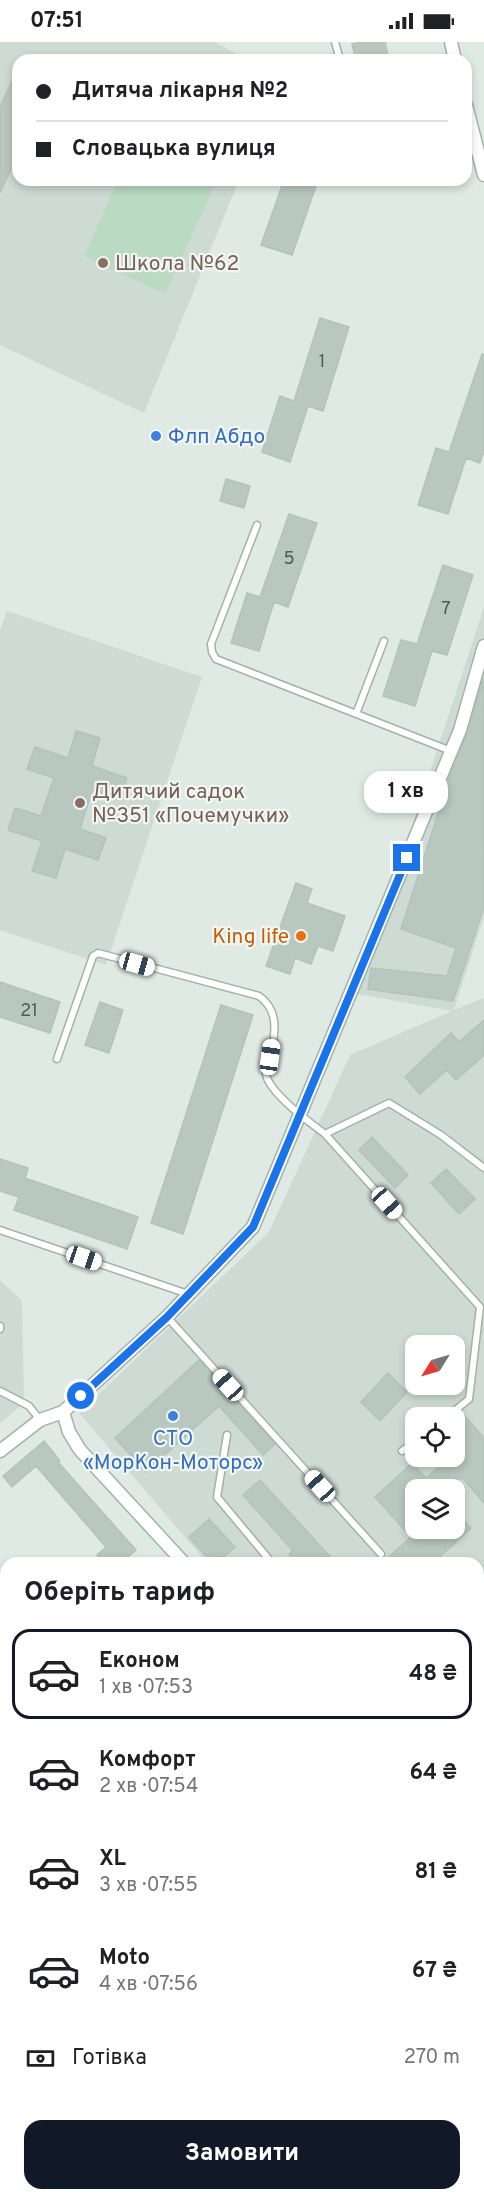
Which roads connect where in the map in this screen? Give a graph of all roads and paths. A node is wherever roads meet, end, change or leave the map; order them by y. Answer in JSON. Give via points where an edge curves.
{"nodes":[{"id":1,"x":472,"y":128,"type":"edge"},
{"id":2,"x":484,"y":175,"type":"edge"},
{"id":3,"x":257,"y":525,"type":"dead end"},
{"id":4,"x":384,"y":641,"type":"dead end"},
{"id":5,"x":484,"y":646,"type":"edge"},
{"id":6,"x":356,"y":714,"type":"junction"},
{"id":7,"x":451,"y":751,"type":"junction"},
{"id":8,"x":57,"y":1059,"type":"dead end"},
{"id":9,"x":299,"y":1115,"type":"junction"},
{"id":10,"x":325,"y":1134,"type":"junction"},
{"id":11,"x":484,"y":1168,"type":"edge"},
{"id":12,"x":0,"y":1230,"type":"edge"},
{"id":13,"x":189,"y":1294,"type":"junction"},
{"id":14,"x":167,"y":1317,"type":"junction"},
{"id":15,"x":0,"y":1391,"type":"edge"},
{"id":16,"x":461,"y":1407,"type":"edge"},
{"id":17,"x":63,"y":1412,"type":"junction"},
{"id":18,"x":40,"y":1420,"type":"junction"},
{"id":19,"x":227,"y":1435,"type":"dead end"},
{"id":20,"x":405,"y":1449,"type":"edge"},
{"id":21,"x":0,"y":1450,"type":"edge"},
{"id":22,"x":402,"y":1451,"type":"dead end"},
{"id":23,"x":381,"y":1554,"type":"dead end"},
{"id":24,"x":178,"y":1557,"type":"edge"},
{"id":25,"x":267,"y":1557,"type":"edge"}],
"edges":[{"from":1,"to":2,"type":"street"},
{"from":3,"to":6,"type":"lane","via":[[211,644],[212,652],[216,659]]},
{"from":4,"to":6,"type":"lane"},
{"from":5,"to":7,"type":"street"},
{"from":6,"to":7,"type":"lane"},
{"from":7,"to":9,"type":"street"},
{"from":8,"to":9,"type":"lane","via":[[93,956],[103,953],[259,996],[267,1002],[275,1023],[267,1078]]},
{"from":9,"to":10,"type":"lane"},
{"from":9,"to":13,"type":"street","via":[[253,1227]]},
{"from":10,"to":11,"type":"lane","via":[[389,1103]]},
{"from":10,"to":16,"type":"lane","via":[[480,1307],[470,1400]]},
{"from":12,"to":13,"type":"lane"},
{"from":13,"to":14,"type":"street"},
{"from":14,"to":17,"type":"street"},
{"from":14,"to":23,"type":"lane"},
{"from":15,"to":18,"type":"lane","via":[[29,1406]]},
{"from":17,"to":18,"type":"street"},
{"from":17,"to":24,"type":"street","via":[[80,1450]]},
{"from":18,"to":21,"type":"street"},
{"from":19,"to":25,"type":"lane","via":[[217,1497]]},
{"from":20,"to":22,"type":"lane"}]}
